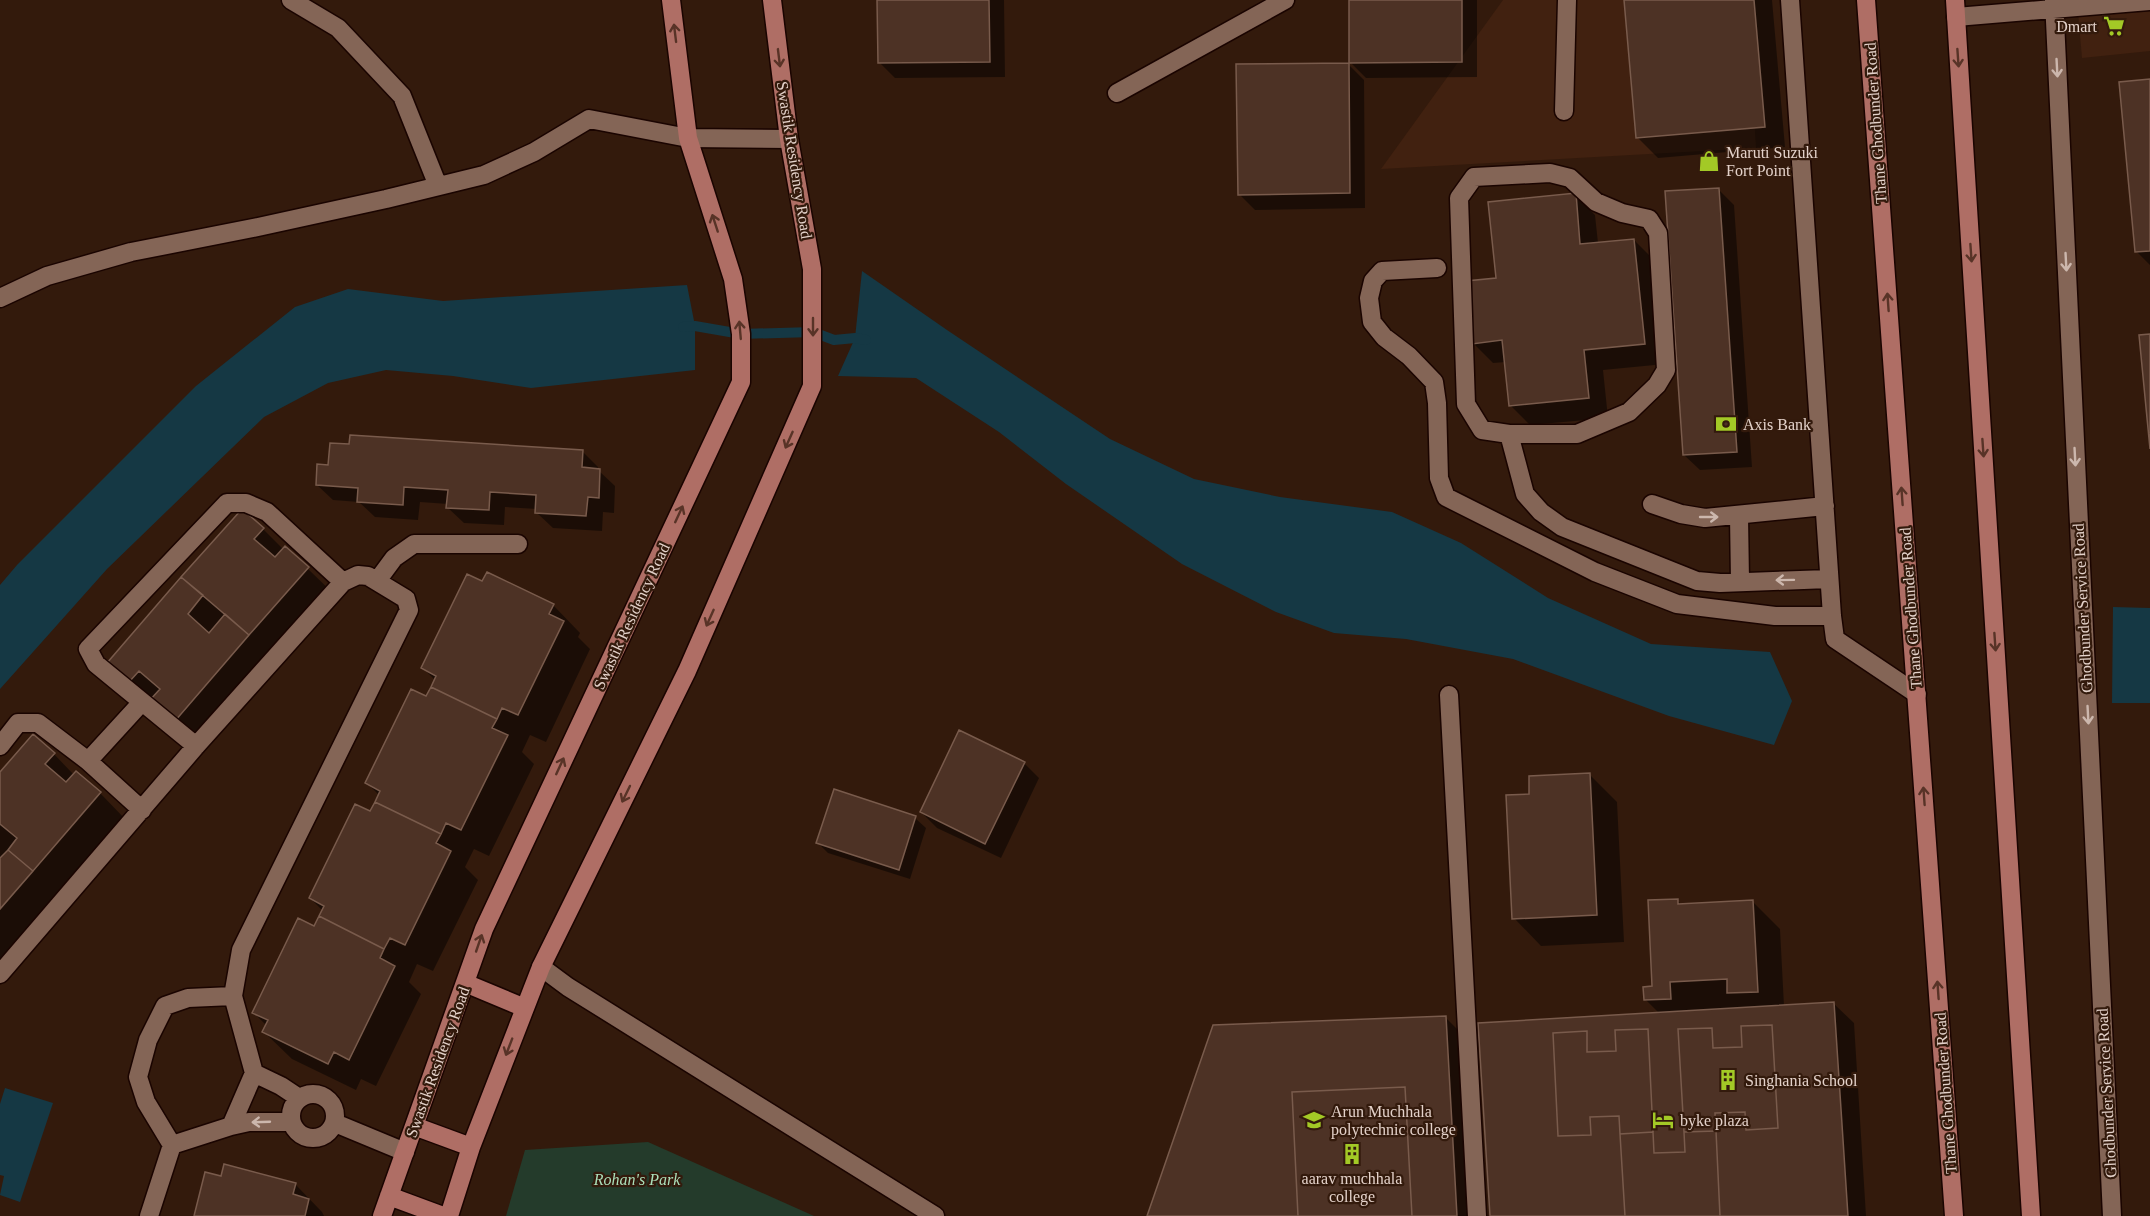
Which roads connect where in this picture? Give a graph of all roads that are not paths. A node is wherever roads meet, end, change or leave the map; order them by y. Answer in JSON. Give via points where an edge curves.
{"nodes":[{"id":1,"x":291,"y":0,"type":"edge"},
{"id":2,"x":671,"y":0,"type":"edge"},
{"id":3,"x":772,"y":0,"type":"edge"},
{"id":4,"x":1286,"y":0,"type":"edge"},
{"id":5,"x":1567,"y":0,"type":"edge"},
{"id":6,"x":1790,"y":0,"type":"edge"},
{"id":7,"x":1866,"y":0,"type":"edge"},
{"id":8,"x":2150,"y":1,"type":"edge"},
{"id":9,"x":2054,"y":5,"type":"edge"},
{"id":10,"x":1955,"y":9,"type":"edge"},
{"id":11,"x":1117,"y":93,"type":"dead end"},
{"id":12,"x":1564,"y":111,"type":"dead end"},
{"id":13,"x":688,"y":138,"type":"junction"},
{"id":14,"x":789,"y":139,"type":"junction"},
{"id":15,"x":438,"y":186,"type":"junction"},
{"id":16,"x":1437,"y":268,"type":"dead end"},
{"id":17,"x":0,"y":298,"type":"edge"},
{"id":18,"x":1509,"y":434,"type":"junction"},
{"id":19,"x":1652,"y":504,"type":"dead end"},
{"id":20,"x":1825,"y":506,"type":"junction"},
{"id":21,"x":1739,"y":516,"type":"junction"},
{"id":22,"x":518,"y":544,"type":"dead end"},
{"id":23,"x":1829,"y":579,"type":"junction"},
{"id":24,"x":377,"y":581,"type":"junction"},
{"id":25,"x":1740,"y":581,"type":"junction"},
{"id":26,"x":343,"y":582,"type":"junction"},
{"id":27,"x":1832,"y":616,"type":"junction"},
{"id":28,"x":1917,"y":694,"type":"junction"},
{"id":29,"x":1449,"y":695,"type":"dead end"},
{"id":30,"x":142,"y":702,"type":"junction"},
{"id":31,"x":0,"y":746,"type":"edge"},
{"id":32,"x":196,"y":746,"type":"junction"},
{"id":33,"x":88,"y":761,"type":"junction"},
{"id":34,"x":142,"y":810,"type":"junction"},
{"id":35,"x":541,"y":967,"type":"junction"},
{"id":36,"x":0,"y":974,"type":"edge"},
{"id":37,"x":465,"y":982,"type":"junction"},
{"id":38,"x":233,"y":996,"type":"junction"},
{"id":39,"x":525,"y":1008,"type":"junction"},
{"id":40,"x":254,"y":1073,"type":"junction"},
{"id":41,"x":299,"y":1098,"type":"junction"},
{"id":42,"x":291,"y":1122,"type":"junction"},
{"id":43,"x":335,"y":1123,"type":"junction"},
{"id":44,"x":231,"y":1126,"type":"junction"},
{"id":45,"x":414,"y":1126,"type":"junction"},
{"id":46,"x":172,"y":1144,"type":"junction"},
{"id":47,"x":471,"y":1147,"type":"junction"},
{"id":48,"x":405,"y":1152,"type":"junction"},
{"id":49,"x":389,"y":1196,"type":"junction"},
{"id":50,"x":150,"y":1216,"type":"edge"},
{"id":51,"x":382,"y":1216,"type":"edge"},
{"id":52,"x":443,"y":1216,"type":"edge"},
{"id":53,"x":449,"y":1216,"type":"edge"},
{"id":54,"x":935,"y":1216,"type":"edge"},
{"id":55,"x":1477,"y":1216,"type":"edge"},
{"id":56,"x":1954,"y":1216,"type":"edge"},
{"id":57,"x":2031,"y":1216,"type":"edge"},
{"id":58,"x":2112,"y":1216,"type":"edge"}],
"edges":[{"from":1,"to":15,"type":"street","via":[[338,28],[402,96]]},
{"from":13,"to":2,"type":"main road","name":"Swastik Residency Road","one_way":true},
{"from":3,"to":14,"type":"main road","name":"Swastik Residency Road","one_way":true},
{"from":4,"to":11,"type":"street"},
{"from":5,"to":12,"type":"street"},
{"from":6,"to":20,"type":"street"},
{"from":28,"to":7,"type":"main road","name":"Thane Ghodbunder Road","one_way":true},
{"from":8,"to":9,"type":"street"},
{"from":9,"to":10,"type":"street"},
{"from":9,"to":58,"type":"street","name":"Ghodbunder Service Road","one_way":true},
{"from":10,"to":57,"type":"main road","one_way":true},
{"from":13,"to":14,"type":"street"},
{"from":13,"to":15,"type":"street","via":[[589,119],[534,152],[484,175]]},
{"from":37,"to":13,"type":"main road","name":"Swastik Residency Road","one_way":true,"via":[[484,929],[741,382],[741,334],[733,279]]},
{"from":14,"to":35,"type":"main road","name":"Swastik Residency Road","one_way":true,"via":[[813,269],[812,386],[687,671]]},
{"from":15,"to":17,"type":"street","via":[[131,252],[47,276]]},
{"from":16,"to":27,"type":"street","via":[[1382,271],[1373,281],[1369,298],[1372,322],[1384,338],[1409,356],[1434,382],[1439,478],[1446,497],[1594,572],[1677,604],[1775,616]]},
{"from":18,"to":18,"type":"street","via":[[1482,430],[1466,404],[1459,198],[1474,177],[1550,173],[1570,178],[1596,202],[1649,219],[1658,233],[1666,370],[1657,385],[1629,412],[1577,434]]},
{"from":18,"to":25,"type":"street","via":[[1525,494],[1562,527],[1697,581]]},
{"from":19,"to":21,"type":"street","one_way":true,"via":[[1705,518]]},
{"from":20,"to":21,"type":"street"},
{"from":20,"to":23,"type":"street"},
{"from":21,"to":25,"type":"street"},
{"from":22,"to":24,"type":"street","via":[[414,544],[393,558]]},
{"from":23,"to":25,"type":"street","one_way":true},
{"from":23,"to":27,"type":"street"},
{"from":24,"to":26,"type":"street","via":[[358,575]]},
{"from":24,"to":38,"type":"street","via":[[406,600],[409,610],[241,950]]},
{"from":26,"to":30,"type":"street","via":[[267,512],[246,503],[227,503],[88,649],[96,664]]},
{"from":26,"to":32,"type":"street"},
{"from":27,"to":28,"type":"street","via":[[1835,639]]},
{"from":56,"to":28,"type":"main road","name":"Thane Ghodbunder Road","one_way":true},
{"from":29,"to":55,"type":"street"},
{"from":30,"to":32,"type":"street"},
{"from":30,"to":33,"type":"street"},
{"from":31,"to":33,"type":"street","via":[[18,723],[38,723]]},
{"from":32,"to":34,"type":"street"},
{"from":33,"to":34,"type":"street"},
{"from":34,"to":36,"type":"street"},
{"from":35,"to":39,"type":"main road","name":"Swastik Residency Road"},
{"from":35,"to":54,"type":"street"},
{"from":37,"to":39,"type":"main road"},
{"from":37,"to":45,"type":"main road","name":"Swastik Residency Road"},
{"from":38,"to":40,"type":"street"},
{"from":38,"to":46,"type":"street","via":[[188,998],[165,1006],[148,1040],[138,1077],[146,1102]]},
{"from":39,"to":47,"type":"main road","name":"Swastik Residency Road","one_way":true},
{"from":40,"to":41,"type":"street"},
{"from":40,"to":44,"type":"street"},
{"from":41,"to":42,"type":"street","via":[[291,1110]]},
{"from":41,"to":43,"type":"street","via":[[312,1094],[326,1097],[335,1109]]},
{"from":42,"to":43,"type":"street","via":[[296,1131],[310,1138],[325,1135]]},
{"from":42,"to":44,"type":"street","one_way":true},
{"from":43,"to":48,"type":"street"},
{"from":44,"to":46,"type":"street"},
{"from":45,"to":47,"type":"main road"},
{"from":45,"to":48,"type":"main road","name":"Swastik Residency Road"},
{"from":46,"to":50,"type":"street"},
{"from":47,"to":53,"type":"main road","name":"Swastik Residency Road"},
{"from":48,"to":49,"type":"main road","name":"Swastik Residency Road"},
{"from":49,"to":51,"type":"main road","name":"Swastik Residency Road"},
{"from":49,"to":52,"type":"main road"}]}
